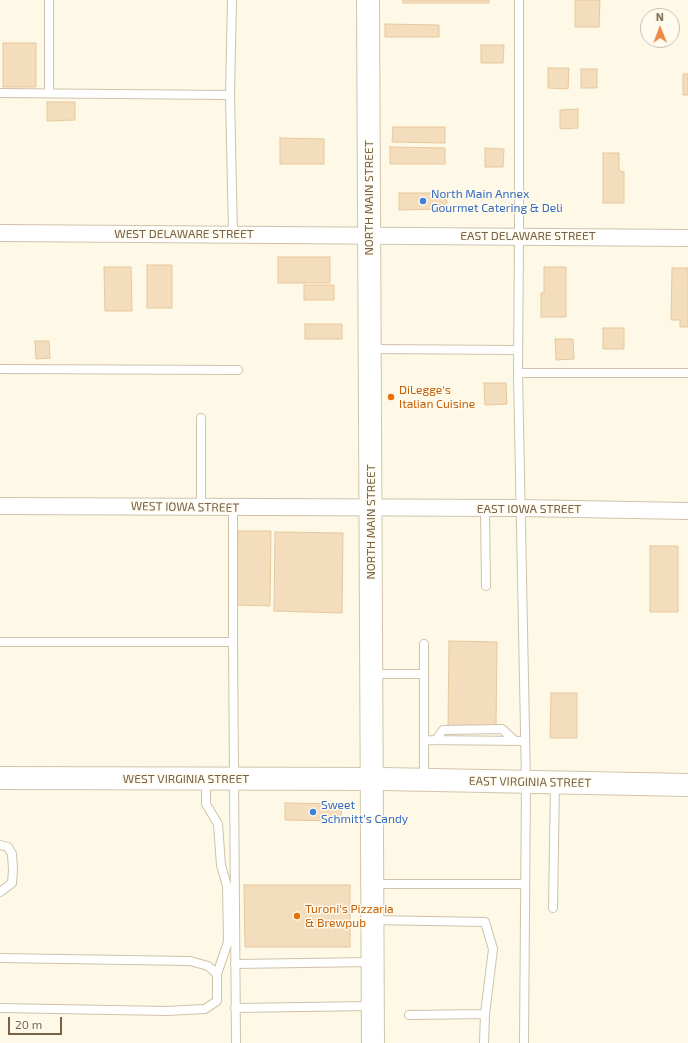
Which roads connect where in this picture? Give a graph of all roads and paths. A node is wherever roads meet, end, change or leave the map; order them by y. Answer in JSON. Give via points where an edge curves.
{"nodes":[{"id":1,"x":49,"y":0,"type":"edge"},
{"id":2,"x":232,"y":0,"type":"edge"},
{"id":3,"x":368,"y":0,"type":"edge"},
{"id":4,"x":519,"y":0,"type":"edge"},
{"id":5,"x":49,"y":92,"type":"junction"},
{"id":6,"x":0,"y":93,"type":"edge"},
{"id":7,"x":230,"y":95,"type":"junction"},
{"id":8,"x":0,"y":233,"type":"edge"},
{"id":9,"x":233,"y":235,"type":"junction"},
{"id":10,"x":369,"y":235,"type":"junction"},
{"id":11,"x":519,"y":236,"type":"junction"},
{"id":12,"x":688,"y":238,"type":"edge"},
{"id":13,"x":370,"y":349,"type":"junction"},
{"id":14,"x":518,"y":350,"type":"junction"},
{"id":15,"x":0,"y":369,"type":"edge"},
{"id":16,"x":238,"y":370,"type":"dead end"},
{"id":17,"x":518,"y":372,"type":"junction"},
{"id":18,"x":688,"y":373,"type":"edge"},
{"id":19,"x":201,"y":418,"type":"dead end"},
{"id":20,"x":0,"y":506,"type":"edge"},
{"id":21,"x":201,"y":507,"type":"junction"},
{"id":22,"x":233,"y":508,"type":"junction"},
{"id":23,"x":485,"y":508,"type":"junction"},
{"id":24,"x":519,"y":508,"type":"junction"},
{"id":25,"x":371,"y":509,"type":"junction"},
{"id":26,"x":688,"y":511,"type":"edge"},
{"id":27,"x":486,"y":586,"type":"dead end"},
{"id":28,"x":0,"y":642,"type":"edge"},
{"id":29,"x":233,"y":642,"type":"junction"},
{"id":30,"x":424,"y":644,"type":"dead end"},
{"id":31,"x":371,"y":674,"type":"junction"},
{"id":32,"x":424,"y":674,"type":"junction"},
{"id":33,"x":424,"y":740,"type":"junction"},
{"id":34,"x":525,"y":741,"type":"junction"},
{"id":35,"x":0,"y":778,"type":"edge"},
{"id":36,"x":206,"y":779,"type":"junction"},
{"id":37,"x":233,"y":779,"type":"junction"},
{"id":38,"x":371,"y":779,"type":"junction"},
{"id":39,"x":424,"y":780,"type":"junction"},
{"id":40,"x":526,"y":782,"type":"junction"},
{"id":41,"x":555,"y":782,"type":"junction"},
{"id":42,"x":688,"y":785,"type":"edge"},
{"id":43,"x":0,"y":845,"type":"edge"},
{"id":44,"x":372,"y":884,"type":"junction"},
{"id":45,"x":525,"y":884,"type":"junction"},
{"id":46,"x":0,"y":892,"type":"edge"},
{"id":47,"x":553,"y":908,"type":"dead end"},
{"id":48,"x":372,"y":920,"type":"junction"},
{"id":49,"x":0,"y":958,"type":"edge"},
{"id":50,"x":372,"y":962,"type":"junction"},
{"id":51,"x":235,"y":964,"type":"junction"},
{"id":52,"x":217,"y":974,"type":"junction"},
{"id":53,"x":372,"y":1006,"type":"junction"},
{"id":54,"x":0,"y":1008,"type":"edge"},
{"id":55,"x":235,"y":1008,"type":"junction"},
{"id":56,"x":485,"y":1014,"type":"junction"},
{"id":57,"x":409,"y":1015,"type":"dead end"},
{"id":58,"x":236,"y":1043,"type":"edge"},
{"id":59,"x":373,"y":1043,"type":"edge"},
{"id":60,"x":484,"y":1043,"type":"edge"},
{"id":61,"x":524,"y":1043,"type":"edge"}],
"edges":[{"from":1,"to":5,"type":"lane"},
{"from":2,"to":7,"type":"lane"},
{"from":3,"to":10,"type":"street","name":"NORTH MAIN STREET"},
{"from":4,"to":11,"type":"lane"},
{"from":5,"to":6,"type":"lane"},
{"from":5,"to":7,"type":"lane"},
{"from":7,"to":9,"type":"lane"},
{"from":8,"to":9,"type":"street","name":"WEST DELAWARE STREET"},
{"from":9,"to":10,"type":"street","name":"WEST DELAWARE STREET"},
{"from":10,"to":11,"type":"street","name":"EAST DELAWARE STREET"},
{"from":10,"to":13,"type":"street","name":"NORTH MAIN STREET"},
{"from":11,"to":12,"type":"street","name":"EAST DELAWARE STREET"},
{"from":11,"to":14,"type":"lane"},
{"from":13,"to":14,"type":"lane"},
{"from":13,"to":25,"type":"street","name":"NORTH MAIN STREET"},
{"from":14,"to":17,"type":"lane"},
{"from":15,"to":16,"type":"lane"},
{"from":17,"to":18,"type":"lane"},
{"from":17,"to":24,"type":"lane"},
{"from":19,"to":21,"type":"lane"},
{"from":20,"to":21,"type":"street","name":"WEST IOWA STREET"},
{"from":21,"to":22,"type":"street","name":"WEST IOWA STREET"},
{"from":22,"to":25,"type":"street","name":"WEST IOWA STREET"},
{"from":22,"to":29,"type":"lane"},
{"from":23,"to":24,"type":"street","name":"EAST IOWA STREET"},
{"from":23,"to":25,"type":"street","name":"EAST IOWA STREET"},
{"from":23,"to":27,"type":"lane"},
{"from":24,"to":26,"type":"street","name":"EAST IOWA STREET"},
{"from":24,"to":34,"type":"lane"},
{"from":25,"to":31,"type":"street","name":"NORTH MAIN STREET"},
{"from":28,"to":29,"type":"lane"},
{"from":29,"to":37,"type":"lane"},
{"from":30,"to":32,"type":"lane"},
{"from":31,"to":32,"type":"lane"},
{"from":31,"to":38,"type":"street","name":"NORTH MAIN STREET"},
{"from":32,"to":33,"type":"lane"},
{"from":33,"to":34,"type":"lane"},
{"from":33,"to":39,"type":"lane"},
{"from":34,"to":40,"type":"lane"},
{"from":35,"to":36,"type":"street","name":"WEST VIRGINIA STREET"},
{"from":36,"to":37,"type":"street","name":"WEST VIRGINIA STREET"},
{"from":36,"to":52,"type":"lane","via":[[206,804],[218,824],[221,865],[227,886],[228,942]]},
{"from":37,"to":38,"type":"street","name":"WEST VIRGINIA STREET"},
{"from":37,"to":51,"type":"lane"},
{"from":38,"to":39,"type":"street","name":"EAST VIRGINIA STREET"},
{"from":38,"to":44,"type":"street","name":"NORTH MAIN STREET"},
{"from":39,"to":40,"type":"street","name":"EAST VIRGINIA STREET"},
{"from":40,"to":41,"type":"street","name":"EAST VIRGINIA STREET"},
{"from":40,"to":45,"type":"lane"},
{"from":41,"to":42,"type":"street","name":"EAST VIRGINIA STREET"},
{"from":41,"to":47,"type":"lane"},
{"from":43,"to":46,"type":"lane","via":[[8,847],[12,854],[14,870],[12,883]]},
{"from":44,"to":45,"type":"lane"},
{"from":44,"to":48,"type":"street","name":"NORTH MAIN STREET"},
{"from":45,"to":61,"type":"lane"},
{"from":48,"to":50,"type":"street","name":"NORTH MAIN STREET"},
{"from":48,"to":56,"type":"lane","via":[[485,922],[493,949]]},
{"from":49,"to":52,"type":"lane","via":[[190,961],[208,966]]},
{"from":50,"to":51,"type":"lane"},
{"from":50,"to":53,"type":"street","name":"NORTH MAIN STREET"},
{"from":51,"to":55,"type":"lane"},
{"from":52,"to":54,"type":"lane","via":[[217,1001],[205,1009],[167,1011]]},
{"from":53,"to":55,"type":"lane"},
{"from":53,"to":59,"type":"street","name":"NORTH MAIN STREET"},
{"from":55,"to":58,"type":"lane"},
{"from":56,"to":57,"type":"lane"},
{"from":56,"to":60,"type":"lane"}]}
